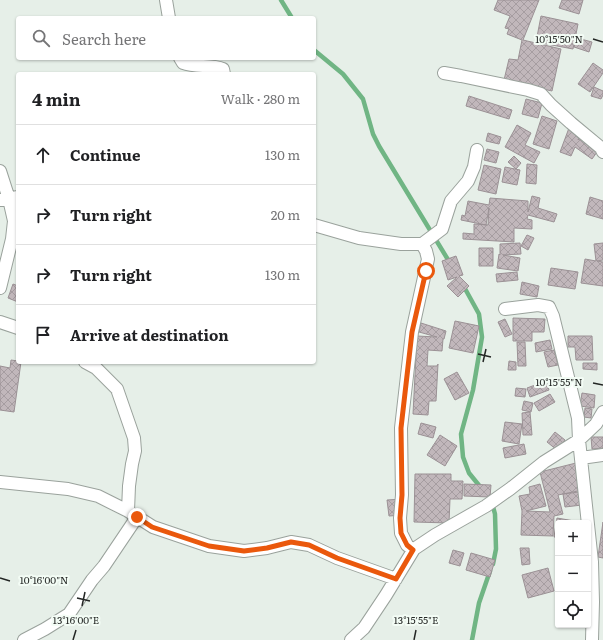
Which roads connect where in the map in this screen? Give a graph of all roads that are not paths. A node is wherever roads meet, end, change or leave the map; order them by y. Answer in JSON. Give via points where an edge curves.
{"nodes":[{"id":1,"x":166,"y":0,"type":"edge"},
{"id":2,"x":169,"y":16,"type":"edge"},
{"id":3,"x":181,"y":60,"type":"edge"},
{"id":4,"x":224,"y":72,"type":"edge"},
{"id":5,"x":444,"y":73,"type":"dead end"},
{"id":6,"x":477,"y":150,"type":"dead end"},
{"id":7,"x":603,"y":152,"type":"edge"},
{"id":8,"x":0,"y":171,"type":"edge"},
{"id":9,"x":9,"y":199,"type":"edge"},
{"id":10,"x":316,"y":226,"type":"edge"},
{"id":11,"x":424,"y":242,"type":"junction"},
{"id":12,"x":0,"y":288,"type":"edge"},
{"id":13,"x":505,"y":309,"type":"dead end"},
{"id":14,"x":0,"y":322,"type":"edge"},
{"id":15,"x":16,"y":327,"type":"edge"},
{"id":16,"x":89,"y":364,"type":"edge"},
{"id":17,"x":603,"y":412,"type":"edge"},
{"id":18,"x":579,"y":440,"type":"junction"},
{"id":19,"x":603,"y":455,"type":"edge"},
{"id":20,"x":581,"y":458,"type":"junction"},
{"id":21,"x":0,"y":482,"type":"edge"},
{"id":22,"x":133,"y":514,"type":"junction"},
{"id":23,"x":413,"y":550,"type":"junction"},
{"id":24,"x":396,"y":579,"type":"junction"},
{"id":25,"x":24,"y":640,"type":"edge"},
{"id":26,"x":351,"y":640,"type":"edge"},
{"id":27,"x":592,"y":640,"type":"edge"}],
"edges":[{"from":1,"to":2,"type":"street"},
{"from":3,"to":4,"type":"street","via":[[188,65],[217,66],[223,68]]},
{"from":5,"to":7,"type":"street","via":[[541,94]]},
{"from":6,"to":11,"type":"street","via":[[468,181],[451,201],[442,229]]},
{"from":8,"to":9,"type":"street"},
{"from":9,"to":12,"type":"street","via":[[14,221]]},
{"from":10,"to":11,"type":"street","via":[[359,238],[401,244]]},
{"from":11,"to":23,"type":"street","via":[[428,259],[412,332],[401,428],[401,533],[407,545]]},
{"from":13,"to":18,"type":"street","via":[[538,304],[549,307],[578,418]]},
{"from":14,"to":15,"type":"street"},
{"from":16,"to":22,"type":"street","via":[[117,388],[134,438],[135,451],[129,486]]},
{"from":17,"to":18,"type":"street","via":[[596,424]]},
{"from":18,"to":20,"type":"street"},
{"from":18,"to":23,"type":"street","via":[[544,462],[486,506]]},
{"from":19,"to":20,"type":"street"},
{"from":20,"to":27,"type":"street","via":[[592,562]]},
{"from":21,"to":22,"type":"street","via":[[68,489],[98,496]]},
{"from":22,"to":24,"type":"street","via":[[152,527],[209,546],[244,551],[291,542],[309,545]]},
{"from":22,"to":25,"type":"street","via":[[104,566],[68,614]]},
{"from":23,"to":24,"type":"street"},
{"from":24,"to":26,"type":"street","via":[[364,628]]}]}
